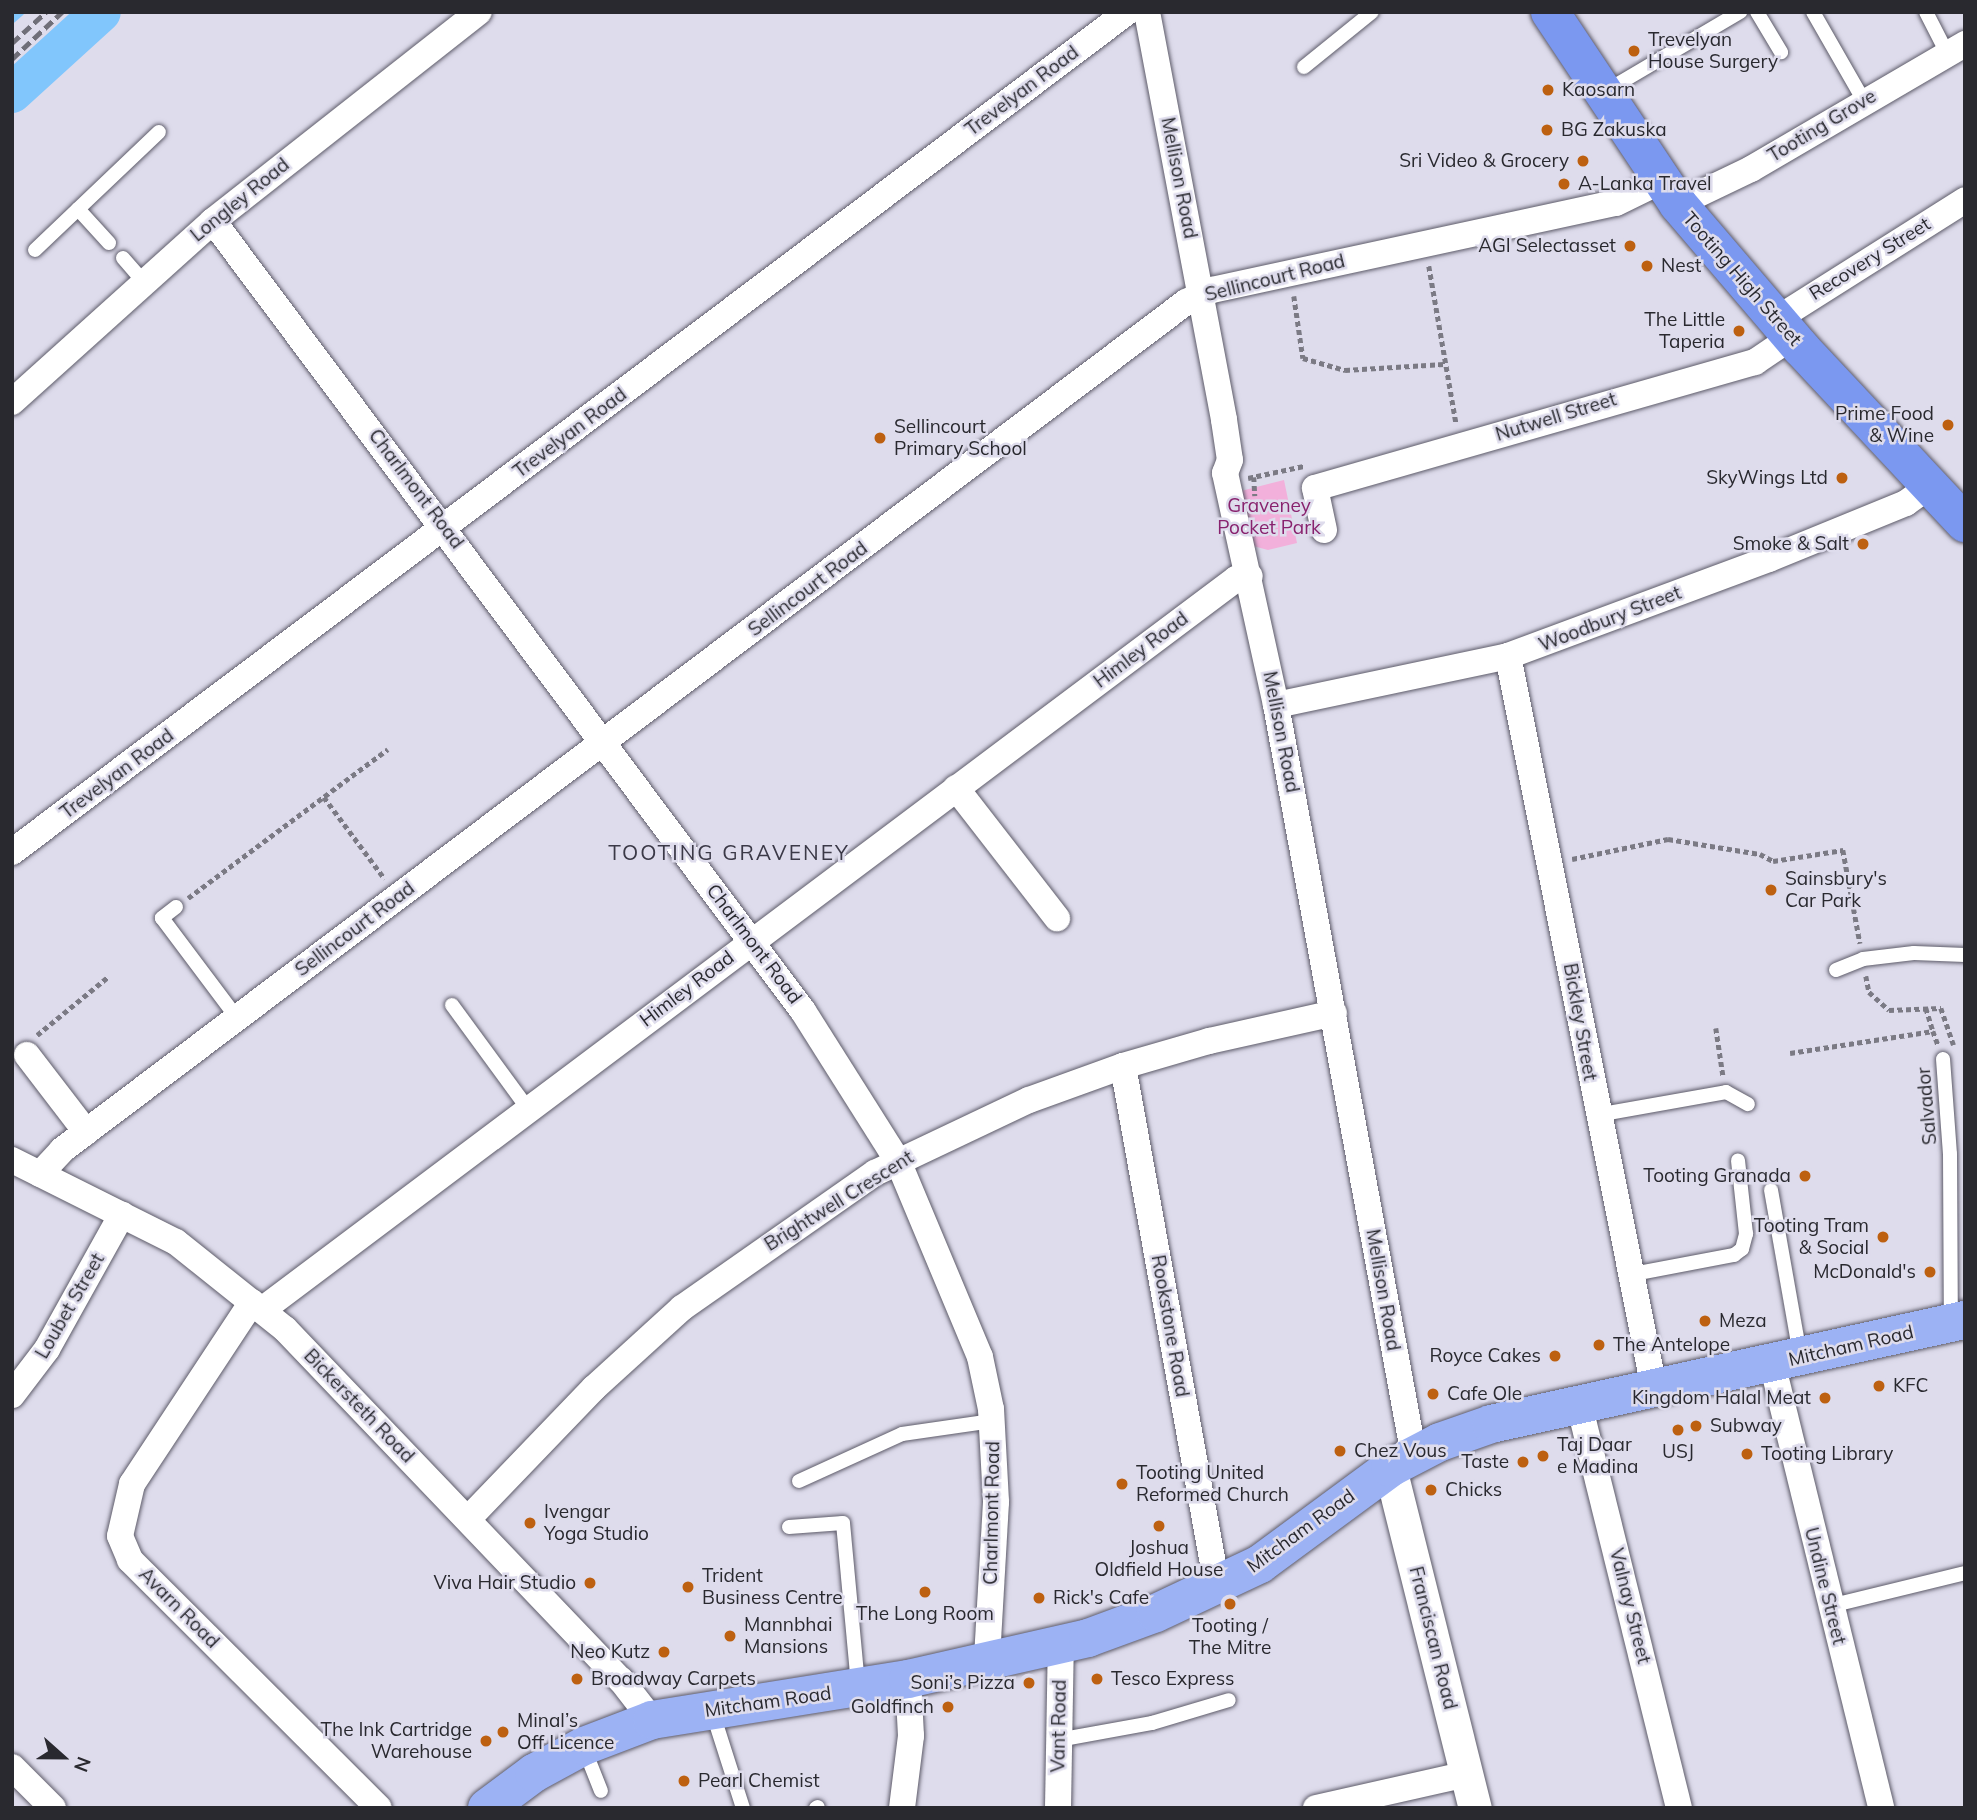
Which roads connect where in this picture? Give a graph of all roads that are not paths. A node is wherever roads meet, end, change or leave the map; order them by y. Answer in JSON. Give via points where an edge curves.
{"nodes":[{"id":1,"x":479,"y":12,"type":"edge"},
{"id":2,"x":1127,"y":12,"type":"edge"},
{"id":3,"x":1147,"y":12,"type":"edge"},
{"id":4,"x":1372,"y":12,"type":"edge"},
{"id":5,"x":1550,"y":12,"type":"edge"},
{"id":6,"x":1740,"y":12,"type":"edge"},
{"id":7,"x":1757,"y":12,"type":"edge"},
{"id":8,"x":1813,"y":12,"type":"edge"},
{"id":9,"x":1926,"y":12,"type":"edge"},
{"id":10,"x":1956,"y":49,"type":"edge"},
{"id":11,"x":1782,"y":52,"type":"dead end"},
{"id":12,"x":1304,"y":67,"type":"dead end"},
{"id":13,"x":1602,"y":94,"type":"junction"},
{"id":14,"x":1864,"y":101,"type":"junction"},
{"id":15,"x":159,"y":132,"type":"dead end"},
{"id":16,"x":1669,"y":193,"type":"junction"},
{"id":17,"x":1965,"y":200,"type":"edge"},
{"id":18,"x":78,"y":209,"type":"junction"},
{"id":19,"x":213,"y":221,"type":"junction"},
{"id":20,"x":109,"y":243,"type":"dead end"},
{"id":21,"x":34,"y":250,"type":"dead end"},
{"id":22,"x":123,"y":258,"type":"dead end"},
{"id":23,"x":143,"y":281,"type":"junction"},
{"id":24,"x":1201,"y":295,"type":"junction"},
{"id":25,"x":1785,"y":328,"type":"junction"},
{"id":26,"x":12,"y":402,"type":"edge"},
{"id":27,"x":1928,"y":486,"type":"junction"},
{"id":28,"x":1965,"y":523,"type":"edge"},
{"id":29,"x":444,"y":527,"type":"junction"},
{"id":30,"x":1324,"y":530,"type":"dead end"},
{"id":31,"x":1250,"y":576,"type":"junction"},
{"id":32,"x":1508,"y":656,"type":"junction"},
{"id":33,"x":1276,"y":705,"type":"junction"},
{"id":34,"x":604,"y":741,"type":"junction"},
{"id":35,"x":956,"y":788,"type":"junction"},
{"id":36,"x":12,"y":852,"type":"edge"},
{"id":37,"x":176,"y":907,"type":"road end"},
{"id":38,"x":1057,"y":918,"type":"dead end"},
{"id":39,"x":751,"y":941,"type":"junction"},
{"id":40,"x":1965,"y":955,"type":"edge"},
{"id":41,"x":1836,"y":970,"type":"dead end"},
{"id":42,"x":452,"y":1005,"type":"dead end"},
{"id":43,"x":1334,"y":1013,"type":"junction"},
{"id":44,"x":237,"y":1018,"type":"junction"},
{"id":45,"x":27,"y":1055,"type":"road end"},
{"id":46,"x":1943,"y":1059,"type":"road end"},
{"id":47,"x":1123,"y":1066,"type":"junction"},
{"id":48,"x":1748,"y":1104,"type":"dead end"},
{"id":49,"x":528,"y":1109,"type":"junction"},
{"id":50,"x":1597,"y":1115,"type":"junction"},
{"id":51,"x":86,"y":1132,"type":"junction"},
{"id":52,"x":12,"y":1160,"type":"edge"},
{"id":53,"x":1738,"y":1160,"type":"dead end"},
{"id":54,"x":898,"y":1161,"type":"junction"},
{"id":55,"x":40,"y":1174,"type":"junction"},
{"id":56,"x":1771,"y":1190,"type":"dead end"},
{"id":57,"x":122,"y":1214,"type":"junction"},
{"id":58,"x":1628,"y":1275,"type":"junction"},
{"id":59,"x":257,"y":1306,"type":"junction"},
{"id":60,"x":1958,"y":1322,"type":"edge"},
{"id":61,"x":1786,"y":1360,"type":"junction"},
{"id":62,"x":1654,"y":1388,"type":"junction"},
{"id":63,"x":12,"y":1395,"type":"edge"},
{"id":64,"x":1579,"y":1404,"type":"junction"},
{"id":65,"x":992,"y":1421,"type":"junction"},
{"id":66,"x":1402,"y":1462,"type":"junction"},
{"id":67,"x":799,"y":1481,"type":"dead end"},
{"id":68,"x":468,"y":1519,"type":"junction"},
{"id":69,"x":789,"y":1527,"type":"dead end"},
{"id":70,"x":1965,"y":1573,"type":"edge"},
{"id":71,"x":1217,"y":1586,"type":"junction"},
{"id":72,"x":1830,"y":1606,"type":"junction"},
{"id":73,"x":1061,"y":1644,"type":"junction"},
{"id":74,"x":987,"y":1660,"type":"junction"},
{"id":75,"x":908,"y":1679,"type":"junction"},
{"id":76,"x":858,"y":1689,"type":"junction"},
{"id":77,"x":1229,"y":1700,"type":"dead end"},
{"id":78,"x":711,"y":1709,"type":"junction"},
{"id":79,"x":652,"y":1720,"type":"junction"},
{"id":80,"x":1058,"y":1740,"type":"junction"},
{"id":81,"x":584,"y":1746,"type":"junction"},
{"id":82,"x":1467,"y":1774,"type":"junction"},
{"id":83,"x":15,"y":1776,"type":"edge"},
{"id":84,"x":601,"y":1791,"type":"dead end"},
{"id":85,"x":52,"y":1808,"type":"edge"},
{"id":86,"x":379,"y":1808,"type":"edge"},
{"id":87,"x":487,"y":1808,"type":"edge"},
{"id":88,"x":743,"y":1808,"type":"edge"},
{"id":89,"x":902,"y":1808,"type":"edge"},
{"id":90,"x":1058,"y":1808,"type":"edge"},
{"id":91,"x":1316,"y":1808,"type":"edge"},
{"id":92,"x":1475,"y":1808,"type":"edge"},
{"id":93,"x":1679,"y":1808,"type":"edge"},
{"id":94,"x":1881,"y":1808,"type":"edge"}],
"edges":[{"from":1,"to":19,"type":"street","name":"Longley Road"},
{"from":2,"to":29,"type":"street","name":"Trevelyan Road"},
{"from":3,"to":24,"type":"street","name":"Mellison Road"},
{"from":4,"to":12,"type":"lane"},
{"from":5,"to":13,"type":"highway","name":"Tooting High Street"},
{"from":6,"to":13,"type":"lane"},
{"from":7,"to":11,"type":"lane"},
{"from":8,"to":14,"type":"lane"},
{"from":9,"to":10,"type":"lane"},
{"from":10,"to":14,"type":"street","name":"Tooting Grove"},
{"from":13,"to":16,"type":"highway","name":"Tooting High Street"},
{"from":14,"to":16,"type":"street","name":"Tooting Grove","via":[[1739,176]]},
{"from":15,"to":18,"type":"lane"},
{"from":16,"to":24,"type":"street","name":"Sellincourt Road"},
{"from":16,"to":25,"type":"highway","name":"Tooting High Street"},
{"from":17,"to":25,"type":"street","name":"Recovery Street"},
{"from":18,"to":20,"type":"lane"},
{"from":18,"to":21,"type":"lane"},
{"from":19,"to":23,"type":"street","name":"Longley Road"},
{"from":19,"to":29,"type":"street","name":"Charlmont Road"},
{"from":22,"to":23,"type":"lane"},
{"from":23,"to":26,"type":"street","name":"Longley Road"},
{"from":24,"to":31,"type":"street","name":"Mellison Road","via":[[1229,452],[1227,484],[1241,562]]},
{"from":24,"to":34,"type":"street","name":"Sellincourt Road"},
{"from":25,"to":27,"type":"highway","name":"Tooting High Street"},
{"from":25,"to":30,"type":"street","name":"Nutwell Street","via":[[1755,362],[1619,397],[1315,488]]},
{"from":27,"to":28,"type":"highway","name":"Tooting High Street"},
{"from":27,"to":32,"type":"street","name":"Woodbury Street","via":[[1906,503],[1769,559]]},
{"from":29,"to":34,"type":"street","name":"Charlmont Road"},
{"from":29,"to":36,"type":"street","name":"Trevelyan Road"},
{"from":31,"to":33,"type":"street","name":"Mellison Road"},
{"from":31,"to":35,"type":"street","name":"Himley Road","via":[[1236,579]]},
{"from":32,"to":33,"type":"street","name":"Woodbury Street"},
{"from":32,"to":50,"type":"street","name":"Bickley Street"},
{"from":33,"to":43,"type":"street","name":"Mellison Road"},
{"from":34,"to":39,"type":"street","name":"Charlmont Road"},
{"from":34,"to":44,"type":"street","name":"Sellincourt Road"},
{"from":35,"to":38,"type":"street"},
{"from":35,"to":39,"type":"street","name":"Himley Road"},
{"from":37,"to":44,"type":"lane","via":[[162,918]]},
{"from":39,"to":49,"type":"street","name":"Himley Road"},
{"from":39,"to":54,"type":"street","name":"Charlmont Road","via":[[803,1011]]},
{"from":40,"to":41,"type":"lane","via":[[1914,953],[1863,959]]},
{"from":42,"to":49,"type":"lane"},
{"from":43,"to":47,"type":"street","name":"Brightwell Crescent"},
{"from":43,"to":66,"type":"street","name":"Mellison Road"},
{"from":44,"to":51,"type":"street","name":"Sellincourt Road"},
{"from":45,"to":51,"type":"street"},
{"from":46,"to":60,"type":"lane","name":"Salvador"},
{"from":47,"to":54,"type":"street","name":"Brightwell Crescent","via":[[1029,1100]]},
{"from":47,"to":71,"type":"street","name":"Rookstone Road"},
{"from":48,"to":50,"type":"lane","via":[[1726,1091]]},
{"from":49,"to":59,"type":"street","name":"Himley Road"},
{"from":50,"to":58,"type":"street","name":"Bickley Street"},
{"from":51,"to":55,"type":"street","name":"Sellincourt Road"},
{"from":52,"to":55,"type":"street","name":"Bickersteth Road"},
{"from":53,"to":58,"type":"lane","via":[[1746,1234],[1742,1249],[1734,1255]]},
{"from":54,"to":65,"type":"street","name":"Charlmont Road","via":[[980,1357]]},
{"from":54,"to":68,"type":"street","name":"Brightwell Crescent","via":[[768,1245],[682,1308],[594,1388]]},
{"from":55,"to":57,"type":"street","name":"Bickersteth Road"},
{"from":56,"to":61,"type":"lane"},
{"from":57,"to":59,"type":"street","name":"Bickersteth Road","via":[[176,1242]]},
{"from":57,"to":63,"type":"street","name":"Loubet Street","via":[[47,1349]]},
{"from":58,"to":62,"type":"street","name":"Bickley Street"},
{"from":59,"to":68,"type":"street","name":"Bickersteth Road"},
{"from":59,"to":86,"type":"street","name":"Avarn Road","via":[[132,1484],[120,1536],[130,1560]]},
{"from":60,"to":61,"type":"main road","name":"Mitcham Road"},
{"from":61,"to":62,"type":"main road","name":"Mitcham Road"},
{"from":61,"to":72,"type":"street","name":"Undine Street"},
{"from":62,"to":64,"type":"main road","name":"Mitcham Road"},
{"from":64,"to":66,"type":"main road","name":"Mitcham Road","via":[[1490,1424]]},
{"from":64,"to":93,"type":"street","name":"Valnay Street"},
{"from":65,"to":67,"type":"lane","via":[[902,1434]]},
{"from":65,"to":74,"type":"street","name":"Charlmont Road","via":[[996,1502]]},
{"from":66,"to":71,"type":"main road","name":"Mitcham Road","via":[[1260,1564]]},
{"from":66,"to":82,"type":"street","name":"Franciscan Road"},
{"from":68,"to":79,"type":"street","name":"Bickersteth Road","via":[[621,1680]]},
{"from":69,"to":76,"type":"lane","via":[[843,1522]]},
{"from":70,"to":72,"type":"lane"},
{"from":71,"to":73,"type":"main road","name":"Mitcham Road","via":[[1133,1621]]},
{"from":72,"to":94,"type":"street","name":"Undine Street"},
{"from":73,"to":74,"type":"main road","name":"Mitcham Road"},
{"from":73,"to":80,"type":"street","name":"Vant Road"},
{"from":74,"to":75,"type":"main road","name":"Mitcham Road"},
{"from":75,"to":76,"type":"main road","name":"Mitcham Road"},
{"from":75,"to":89,"type":"street","via":[[911,1735]]},
{"from":76,"to":78,"type":"main road","name":"Mitcham Road"},
{"from":77,"to":80,"type":"lane","via":[[1140,1726]]},
{"from":78,"to":79,"type":"main road","name":"Mitcham Road"},
{"from":78,"to":88,"type":"lane"},
{"from":79,"to":81,"type":"main road","name":"Mitcham Road"},
{"from":80,"to":90,"type":"street","name":"Vant Road"},
{"from":81,"to":84,"type":"lane"},
{"from":81,"to":87,"type":"main road","name":"Mitcham Road","via":[[534,1773]]},
{"from":82,"to":91,"type":"street"},
{"from":82,"to":92,"type":"street","name":"Franciscan Road"},
{"from":83,"to":85,"type":"street"}]}
